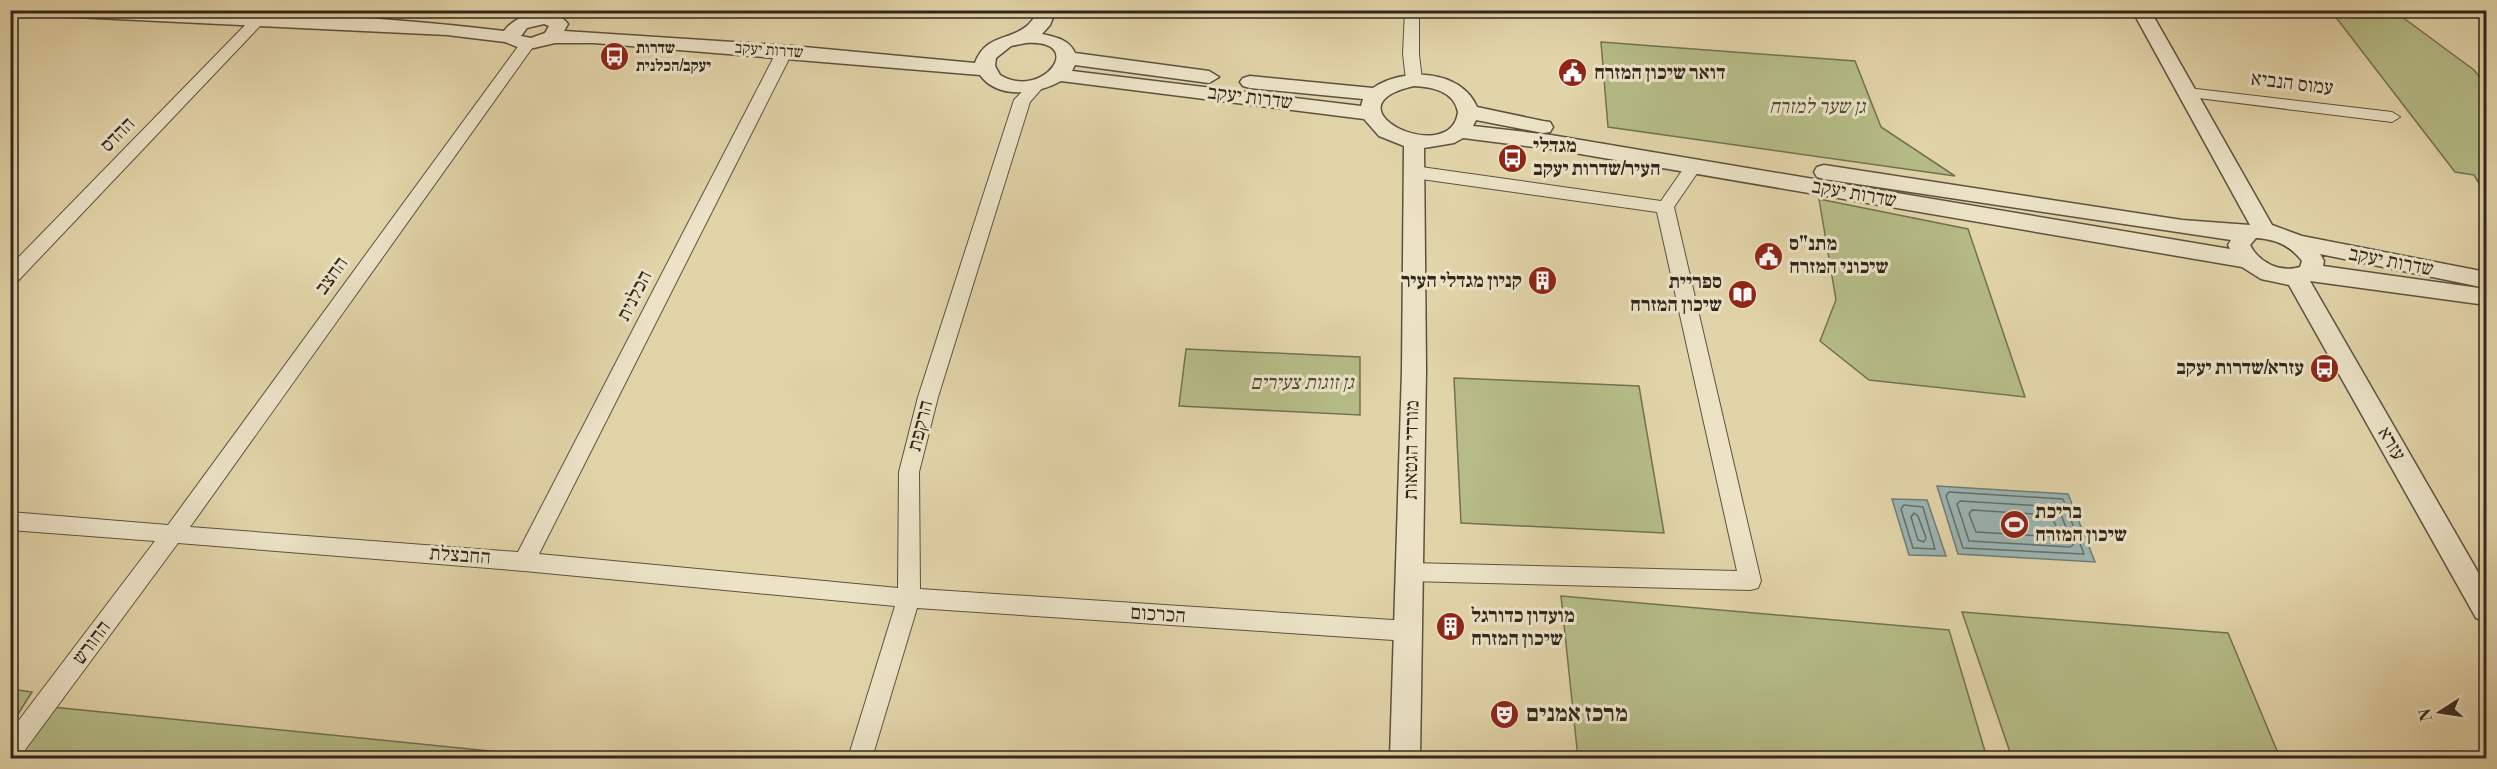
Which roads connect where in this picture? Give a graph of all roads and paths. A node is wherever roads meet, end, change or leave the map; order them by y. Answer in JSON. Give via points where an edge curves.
{"nodes":[{"id":1,"x":54,"y":10,"type":"edge"},
{"id":2,"x":1412,"y":10,"type":"edge"},
{"id":3,"x":2141,"y":10,"type":"edge"},
{"id":4,"x":257,"y":16,"type":"edge"},
{"id":5,"x":552,"y":22,"type":"edge"},
{"id":6,"x":1040,"y":28,"type":"edge"},
{"id":7,"x":519,"y":35,"type":"junction"},
{"id":8,"x":785,"y":51,"type":"junction"},
{"id":9,"x":987,"y":62,"type":"junction"},
{"id":10,"x":1064,"y":67,"type":"junction"},
{"id":11,"x":1414,"y":80,"type":"junction"},
{"id":12,"x":1016,"y":93,"type":"junction"},
{"id":13,"x":2188,"y":93,"type":"junction"},
{"id":14,"x":1373,"y":103,"type":"junction"},
{"id":15,"x":2391,"y":117,"type":"dead end"},
{"id":16,"x":1465,"y":122,"type":"junction"},
{"id":17,"x":1414,"y":142,"type":"junction"},
{"id":18,"x":1694,"y":166,"type":"junction"},
{"id":19,"x":1414,"y":172,"type":"junction"},
{"id":20,"x":1665,"y":207,"type":"junction"},
{"id":21,"x":2255,"y":232,"type":"junction"},
{"id":22,"x":2296,"y":242,"type":"junction"},
{"id":23,"x":2248,"y":260,"type":"junction"},
{"id":24,"x":2303,"y":275,"type":"junction"},
{"id":25,"x":10,"y":278,"type":"edge"},
{"id":26,"x":2487,"y":280,"type":"edge"},
{"id":27,"x":2487,"y":297,"type":"edge"},
{"id":28,"x":10,"y":521,"type":"edge"},
{"id":29,"x":173,"y":534,"type":"junction"},
{"id":30,"x":524,"y":562,"type":"junction"},
{"id":31,"x":1409,"y":572,"type":"junction"},
{"id":32,"x":909,"y":598,"type":"junction"},
{"id":33,"x":2487,"y":610,"type":"edge"},
{"id":34,"x":1408,"y":631,"type":"junction"},
{"id":35,"x":10,"y":752,"type":"edge"},
{"id":36,"x":860,"y":759,"type":"edge"},
{"id":37,"x":1405,"y":759,"type":"edge"}],
"edges":[{"from":1,"to":4,"type":"street"},
{"from":2,"to":11,"type":"street"},
{"from":3,"to":13,"type":"street"},
{"from":4,"to":7,"type":"street"},
{"from":4,"to":25,"type":"street","name":"ההדס"},
{"from":5,"to":7,"type":"street"},
{"from":5,"to":8,"type":"street","name":"שדרות יעקב","via":[[594,37]]},
{"from":5,"to":9,"type":"street","name":"שדרות יעקב"},
{"from":6,"to":9,"type":"street","via":[[1005,41]]},
{"from":6,"to":10,"type":"street","via":[[1065,50]]},
{"from":7,"to":29,"type":"street","name":"החצב"},
{"from":8,"to":9,"type":"street","name":"שדרות יעקב"},
{"from":8,"to":30,"type":"street","name":"הכלנית"},
{"from":9,"to":12,"type":"street","via":[[990,77]]},
{"from":10,"to":12,"type":"street","via":[[1036,86]]},
{"from":10,"to":14,"type":"street","name":"שדרות יעקב"},
{"from":11,"to":14,"type":"street","via":[[1386,86]]},
{"from":11,"to":16,"type":"street","via":[[1430,81],[1457,93],[1466,102]]},
{"from":12,"to":32,"type":"street","name":"הרקפת","via":[[909,472]]},
{"from":13,"to":15,"type":"street","name":"עמוס הנביא"},
{"from":13,"to":21,"type":"street","via":[[2254,215]]},
{"from":14,"to":17,"type":"street","via":[[1374,123],[1384,132]]},
{"from":16,"to":17,"type":"street","via":[[1440,141]]},
{"from":16,"to":18,"type":"street","name":"שדרות יעקב","via":[[1551,142]]},
{"from":16,"to":21,"type":"street","name":"שדרות יעקב","via":[[1545,127],[1930,189]]},
{"from":17,"to":19,"type":"street","name":"מורדי הגטאות"},
{"from":18,"to":20,"type":"street"},
{"from":18,"to":23,"type":"street","name":"שדרות יעקב"},
{"from":19,"to":20,"type":"street"},
{"from":19,"to":31,"type":"street","name":"מורדי הגטאות"},
{"from":20,"to":31,"type":"street","via":[[1750,581]]},
{"from":21,"to":22,"type":"street","name":"שדרות יעקב"},
{"from":21,"to":23,"type":"street","via":[[2239,245]]},
{"from":22,"to":24,"type":"street","name":"עזרא","via":[[2310,255],[2313,267]]},
{"from":22,"to":26,"type":"street","name":"שדרות יעקב"},
{"from":23,"to":24,"type":"street","name":"שדרות יעקב","via":[[2274,274]]},
{"from":24,"to":27,"type":"street","name":"שדרות יעקב"},
{"from":24,"to":33,"type":"street","name":"עזרא"},
{"from":28,"to":29,"type":"street","name":"החבצלת"},
{"from":29,"to":30,"type":"street","name":"החבצלת"},
{"from":29,"to":35,"type":"street","name":"החורש"},
{"from":30,"to":32,"type":"street","name":"החבצלת"},
{"from":31,"to":34,"type":"street","name":"מורדי הגטאות"},
{"from":32,"to":34,"type":"street","name":"הכרכום"},
{"from":32,"to":36,"type":"street","name":"הרקפת"},
{"from":34,"to":37,"type":"street","name":"מורדי הגטאות"}]}
